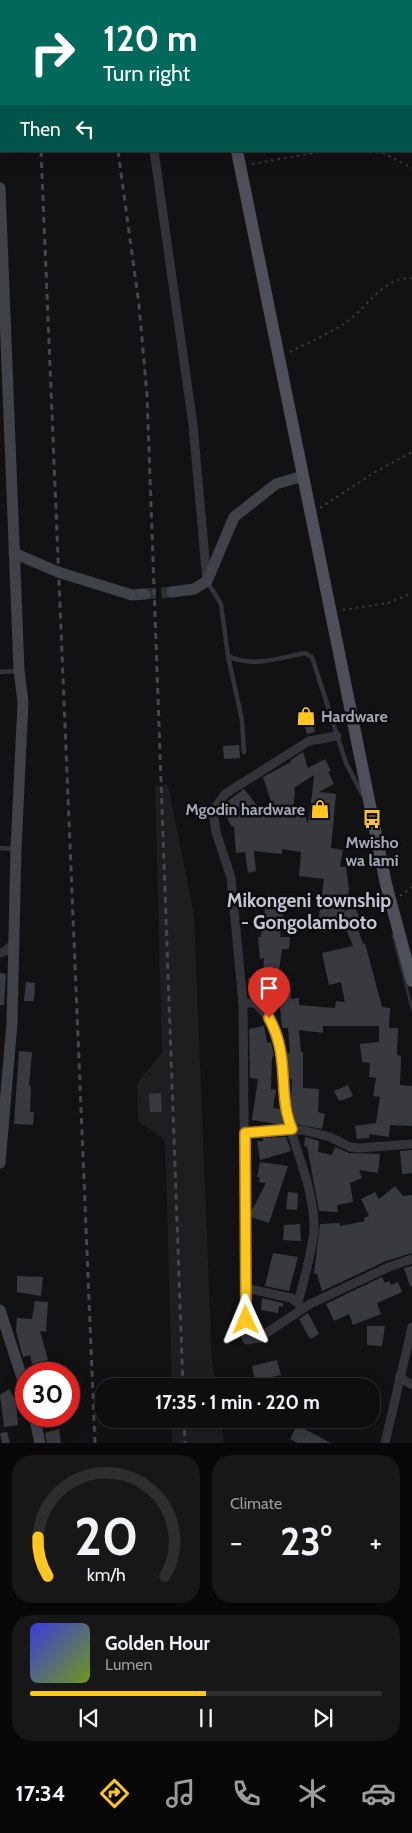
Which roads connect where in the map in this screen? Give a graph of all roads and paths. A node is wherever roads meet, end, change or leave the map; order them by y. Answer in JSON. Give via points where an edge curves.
{"nodes":[{"id":1,"x":154,"y":152,"type":"edge"},
{"id":2,"x":237,"y":152,"type":"edge"},
{"id":3,"x":320,"y":152,"type":"edge"},
{"id":4,"x":366,"y":152,"type":"edge"},
{"id":5,"x":240,"y":167,"type":"junction"},
{"id":6,"x":412,"y":168,"type":"edge"},
{"id":7,"x":0,"y":188,"type":"edge"},
{"id":8,"x":412,"y":278,"type":"edge"},
{"id":9,"x":279,"y":358,"type":"junction"},
{"id":10,"x":412,"y":452,"type":"edge"},
{"id":11,"x":303,"y":476,"type":"junction"},
{"id":12,"x":311,"y":514,"type":"junction"},
{"id":13,"x":14,"y":553,"type":"junction"},
{"id":14,"x":207,"y":581,"type":"junction"},
{"id":15,"x":172,"y":592,"type":"tunnel mouth"},
{"id":16,"x":412,"y":593,"type":"edge"},
{"id":17,"x":145,"y":594,"type":"tunnel mouth"},
{"id":18,"x":330,"y":612,"type":"junction"},
{"id":19,"x":228,"y":656,"type":"junction"},
{"id":20,"x":20,"y":670,"type":"junction"},
{"id":21,"x":0,"y":672,"type":"edge"},
{"id":22,"x":337,"y":736,"type":"junction"},
{"id":23,"x":244,"y":752,"type":"dead end"},
{"id":24,"x":372,"y":812,"type":"junction"},
{"id":25,"x":0,"y":848,"type":"edge"},
{"id":26,"x":16,"y":850,"type":"junction"},
{"id":27,"x":14,"y":942,"type":"junction"},
{"id":28,"x":1,"y":954,"type":"edge"},
{"id":29,"x":412,"y":981,"type":"edge"},
{"id":30,"x":243,"y":1003,"type":"junction"},
{"id":31,"x":292,"y":1129,"type":"junction"},
{"id":32,"x":245,"y":1133,"type":"junction"},
{"id":33,"x":412,"y":1144,"type":"edge"},
{"id":34,"x":0,"y":1163,"type":"edge"},
{"id":35,"x":412,"y":1259,"type":"edge"},
{"id":36,"x":245,"y":1288,"type":"junction"},
{"id":37,"x":300,"y":1306,"type":"junction"},
{"id":38,"x":0,"y":1310,"type":"edge"},
{"id":39,"x":412,"y":1327,"type":"edge"},
{"id":40,"x":17,"y":1362,"type":"edge"},
{"id":41,"x":399,"y":1377,"type":"junction"},
{"id":42,"x":412,"y":1385,"type":"edge"},
{"id":43,"x":36,"y":1427,"type":"edge"},
{"id":44,"x":40,"y":1443,"type":"edge"},
{"id":45,"x":385,"y":1443,"type":"edge"}],
"edges":[{"from":1,"to":14,"type":"street","via":[[193,425]]},
{"from":2,"to":5,"type":"main road"},
{"from":3,"to":5,"type":"path"},
{"from":4,"to":6,"type":"path","via":[[383,153]]},
{"from":5,"to":9,"type":"main road"},
{"from":7,"to":13,"type":"street"},
{"from":8,"to":9,"type":"path","via":[[402,278],[389,284],[348,321]]},
{"from":9,"to":11,"type":"main road"},
{"from":10,"to":12,"type":"path"},
{"from":11,"to":12,"type":"main road"},
{"from":11,"to":14,"type":"street","via":[[276,484],[234,517]]},
{"from":12,"to":18,"type":"main road"},
{"from":13,"to":17,"type":"street","via":[[58,572],[132,595]]},
{"from":13,"to":20,"type":"street"},
{"from":14,"to":15,"type":"street","via":[[194,589]]},
{"from":14,"to":19,"type":"lane","via":[[221,604]]},
{"from":16,"to":18,"type":"path","via":[[388,603]]},
{"from":18,"to":24,"type":"main road"},
{"from":19,"to":22,"type":"lane","via":[[252,663],[309,654]]},
{"from":19,"to":23,"type":"lane","via":[[242,720]]},
{"from":20,"to":21,"type":"lane"},
{"from":20,"to":26,"type":"street","via":[[23,702]]},
{"from":22,"to":24,"type":"lane","via":[[346,763]]},
{"from":22,"to":30,"type":"street","via":[[309,740],[225,794],[213,811],[230,878]]},
{"from":24,"to":29,"type":"main road","via":[[386,884]]},
{"from":25,"to":26,"type":"lane"},
{"from":26,"to":27,"type":"street"},
{"from":27,"to":28,"type":"street"},
{"from":27,"to":34,"type":"street","via":[[12,1022]]},
{"from":30,"to":31,"type":"street","via":[[255,1003],[277,1031]]},
{"from":30,"to":32,"type":"street"},
{"from":31,"to":32,"type":"street"},
{"from":31,"to":33,"type":"street","via":[[323,1135],[350,1147]]},
{"from":31,"to":37,"type":"street","via":[[314,1223]]},
{"from":32,"to":36,"type":"street"},
{"from":35,"to":37,"type":"street"},
{"from":36,"to":37,"type":"street","via":[[280,1295]]},
{"from":36,"to":37,"type":"street","via":[[248,1340],[259,1338]]},
{"from":38,"to":40,"type":"street"},
{"from":39,"to":41,"type":"street"},
{"from":41,"to":42,"type":"street"},
{"from":41,"to":45,"type":"street"},
{"from":43,"to":44,"type":"street"}]}
